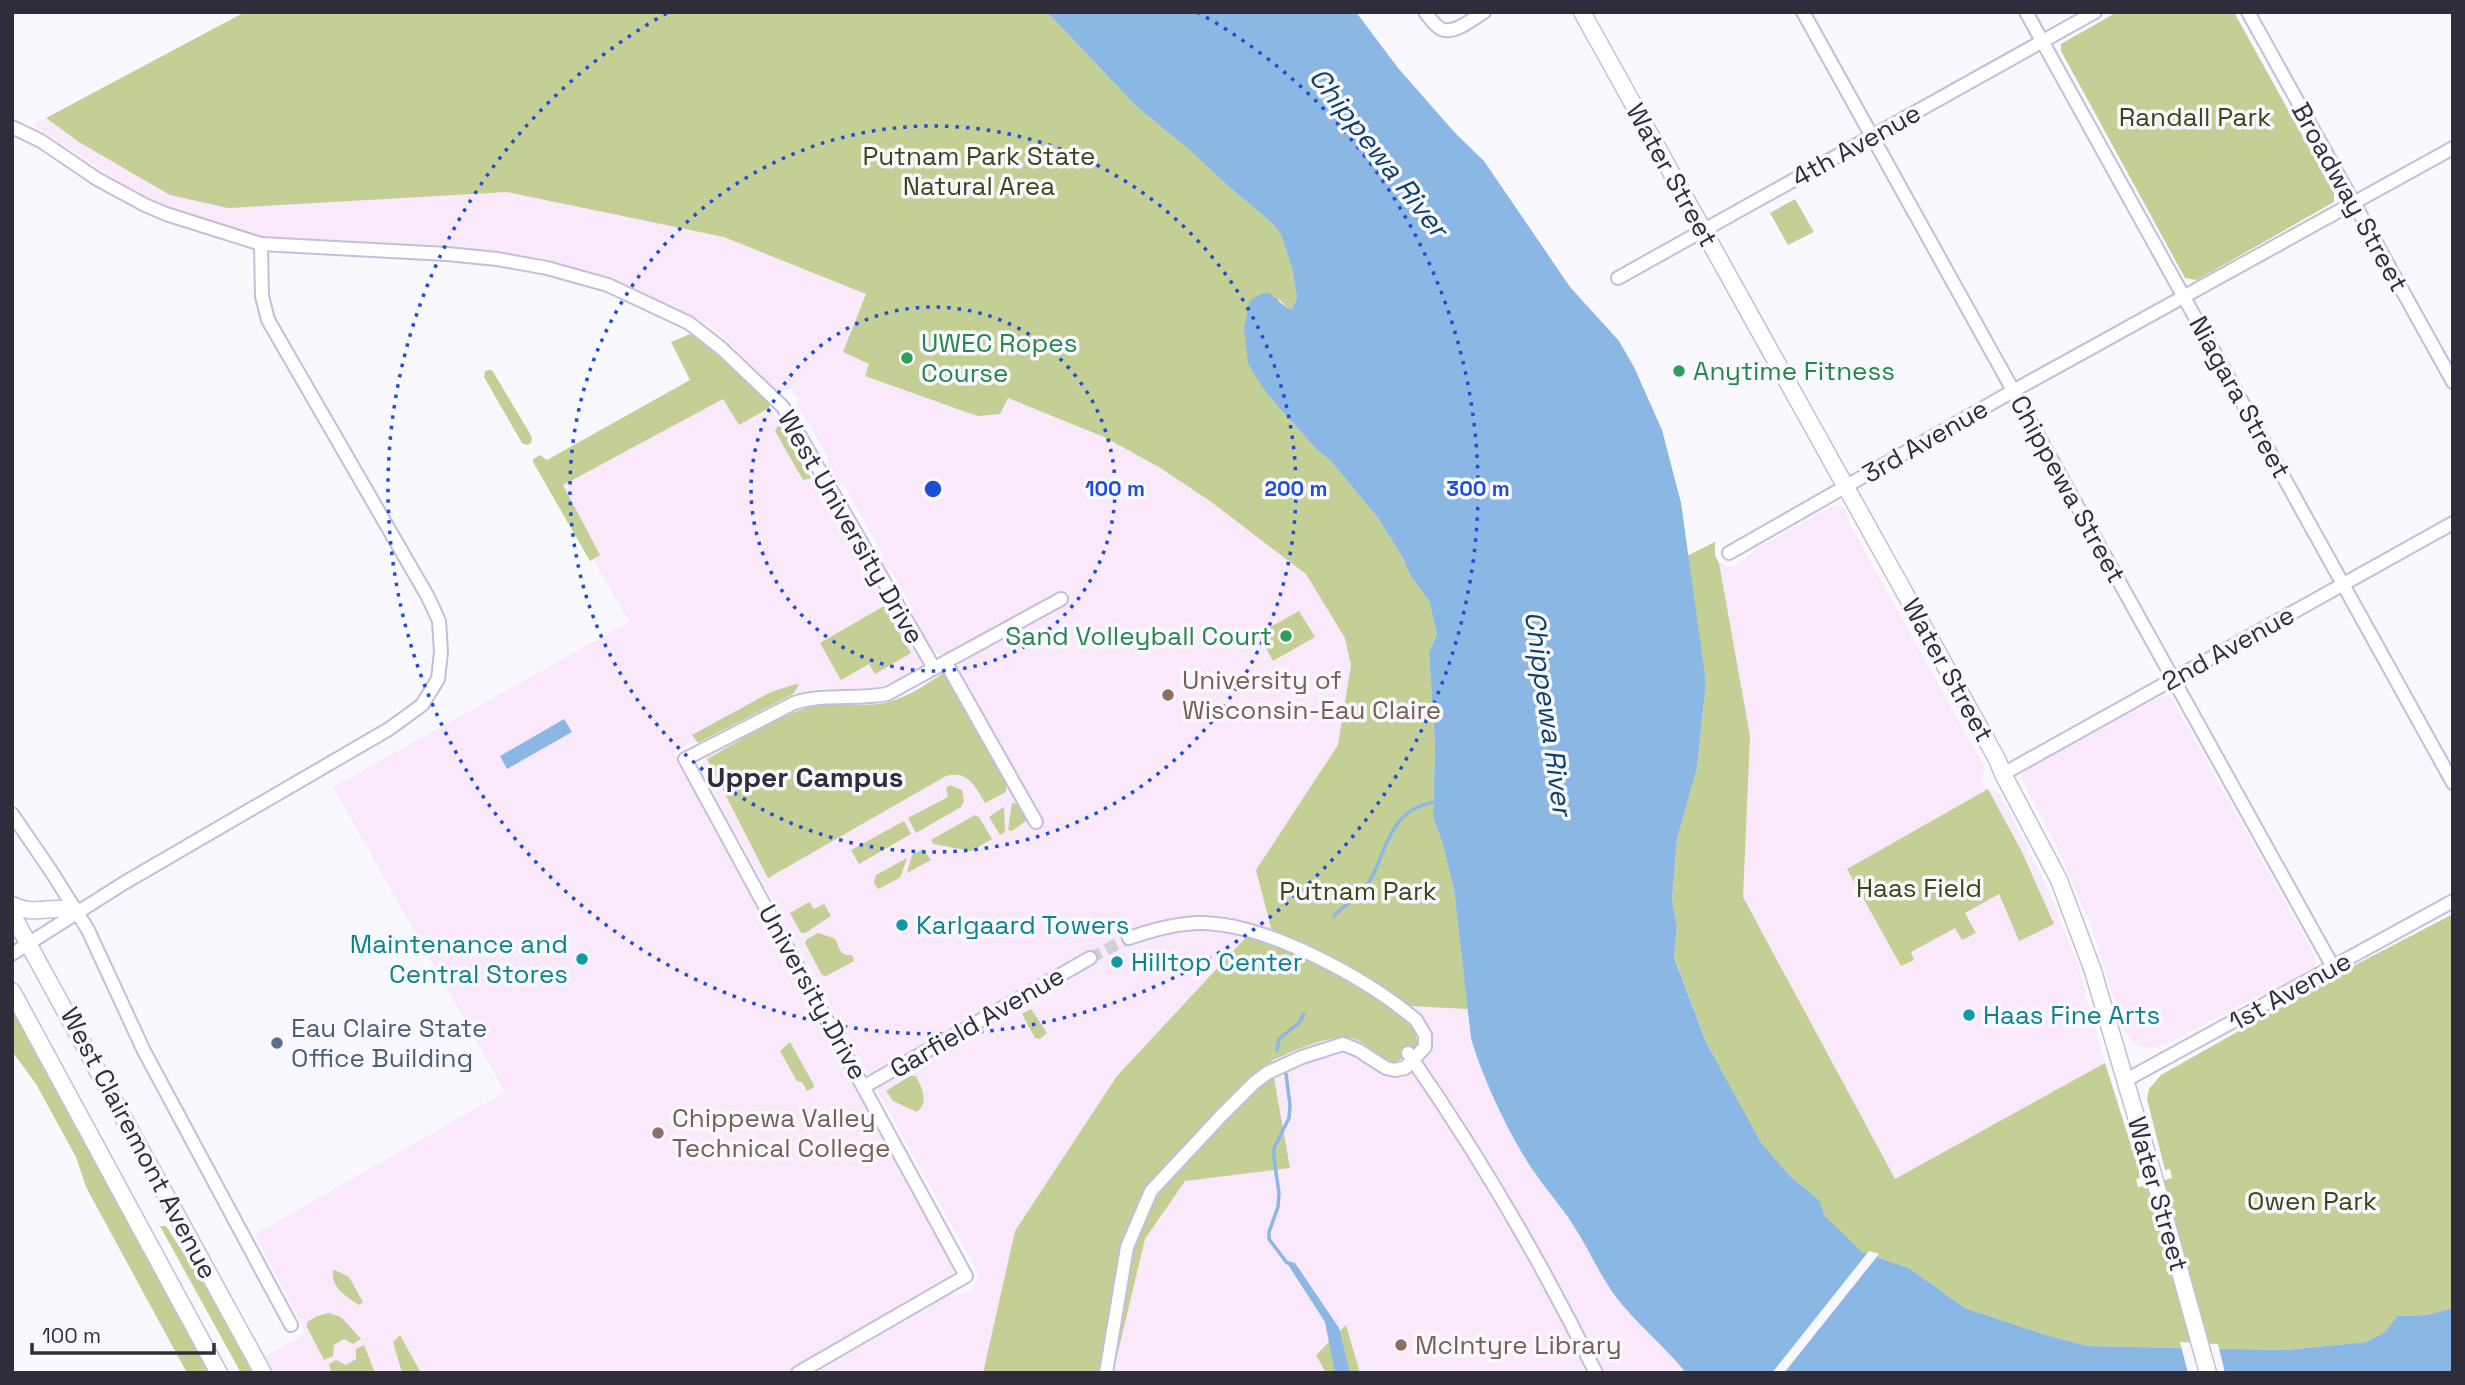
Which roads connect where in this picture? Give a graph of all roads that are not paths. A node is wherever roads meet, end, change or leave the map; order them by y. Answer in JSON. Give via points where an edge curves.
{"nodes":[{"id":1,"x":1424,"y":12,"type":"edge"},
{"id":2,"x":1484,"y":12,"type":"edge"},
{"id":3,"x":1582,"y":12,"type":"edge"},
{"id":4,"x":1803,"y":12,"type":"edge"},
{"id":5,"x":2026,"y":12,"type":"edge"},
{"id":6,"x":2095,"y":12,"type":"edge"},
{"id":7,"x":2248,"y":12,"type":"edge"},
{"id":8,"x":2042,"y":42,"type":"junction"},
{"id":9,"x":12,"y":127,"type":"edge"},
{"id":10,"x":1872,"y":134,"type":"junction"},
{"id":11,"x":2453,"y":148,"type":"edge"},
{"id":12,"x":2353,"y":202,"type":"junction"},
{"id":13,"x":1703,"y":230,"type":"junction"},
{"id":14,"x":261,"y":244,"type":"junction"},
{"id":15,"x":1618,"y":278,"type":"dead end"},
{"id":16,"x":2184,"y":296,"type":"junction"},
{"id":17,"x":2453,"y":382,"type":"edge"},
{"id":18,"x":2014,"y":391,"type":"junction"},
{"id":19,"x":1846,"y":487,"type":"junction"},
{"id":20,"x":2453,"y":523,"type":"edge"},
{"id":21,"x":1729,"y":553,"type":"dead end"},
{"id":22,"x":2343,"y":584,"type":"junction"},
{"id":23,"x":1061,"y":599,"type":"dead end"},
{"id":24,"x":934,"y":668,"type":"junction"},
{"id":25,"x":950,"y":670,"type":"dead end"},
{"id":26,"x":2173,"y":679,"type":"junction"},
{"id":27,"x":685,"y":759,"type":"joint"},
{"id":28,"x":2003,"y":774,"type":"junction"},
{"id":29,"x":2453,"y":783,"type":"edge"},
{"id":30,"x":12,"y":814,"type":"edge"},
{"id":31,"x":1036,"y":822,"type":"dead end"},
{"id":32,"x":2453,"y":901,"type":"edge"},
{"id":33,"x":12,"y":905,"type":"edge"},
{"id":34,"x":77,"y":911,"type":"junction"},
{"id":35,"x":12,"y":914,"type":"edge"},
{"id":36,"x":1129,"y":938,"type":"tunnel mouth"},
{"id":37,"x":12,"y":941,"type":"edge"},
{"id":38,"x":30,"y":943,"type":"junction"},
{"id":39,"x":12,"y":954,"type":"edge"},
{"id":40,"x":1090,"y":958,"type":"tunnel mouth"},
{"id":41,"x":2333,"y":967,"type":"junction"},
{"id":42,"x":14,"y":997,"type":"edge"},
{"id":43,"x":1410,"y":1057,"type":"junction"},
{"id":44,"x":2126,"y":1080,"type":"junction"},
{"id":45,"x":864,"y":1086,"type":"junction"},
{"id":46,"x":291,"y":1325,"type":"dead end"},
{"id":47,"x":219,"y":1373,"type":"edge"},
{"id":48,"x":263,"y":1373,"type":"edge"},
{"id":49,"x":798,"y":1373,"type":"edge"},
{"id":50,"x":1106,"y":1373,"type":"edge"},
{"id":51,"x":1596,"y":1373,"type":"edge"},
{"id":52,"x":2208,"y":1373,"type":"edge"}],
"edges":[{"from":1,"to":2,"type":"street","via":[[1448,30]]},
{"from":3,"to":13,"type":"main road","name":"Water Street"},
{"from":4,"to":10,"type":"street","name":"Chippewa Street"},
{"from":5,"to":8,"type":"street","name":"Niagara Street"},
{"from":6,"to":8,"type":"street","name":"4th Avenue"},
{"from":7,"to":12,"type":"street","name":"Broadway Street"},
{"from":8,"to":10,"type":"street","name":"4th Avenue"},
{"from":8,"to":16,"type":"street","name":"Niagara Street"},
{"from":9,"to":14,"type":"street","name":"West University Drive","via":[[145,205]]},
{"from":10,"to":13,"type":"street","name":"4th Avenue"},
{"from":10,"to":18,"type":"street","name":"Chippewa Street"},
{"from":11,"to":12,"type":"street","name":"3rd Avenue"},
{"from":12,"to":16,"type":"street","name":"3rd Avenue"},
{"from":12,"to":17,"type":"street","name":"Broadway Street"},
{"from":13,"to":15,"type":"street","name":"4th Avenue"},
{"from":13,"to":19,"type":"main road","name":"Water Street"},
{"from":14,"to":24,"type":"street","name":"West University Drive","via":[[447,254],[547,268],[608,285],[689,323],[783,407]]},
{"from":14,"to":34,"type":"street","via":[[262,296],[268,320],[439,621],[438,679],[422,705],[389,729]]},
{"from":16,"to":18,"type":"street","name":"3rd Avenue"},
{"from":16,"to":22,"type":"street","name":"Niagara Street"},
{"from":18,"to":19,"type":"street","name":"3rd Avenue"},
{"from":18,"to":26,"type":"street","name":"Chippewa Street"},
{"from":19,"to":21,"type":"street","name":"3rd Avenue"},
{"from":19,"to":28,"type":"main road","name":"Water Street"},
{"from":20,"to":22,"type":"street","name":"2nd Avenue"},
{"from":22,"to":26,"type":"street","name":"2nd Avenue"},
{"from":22,"to":29,"type":"street","name":"Niagara Street"},
{"from":23,"to":24,"type":"street"},
{"from":24,"to":27,"type":"street","name":"West University Drive","via":[[887,694],[794,702]]},
{"from":25,"to":31,"type":"street"},
{"from":26,"to":28,"type":"street","name":"2nd Avenue"},
{"from":26,"to":41,"type":"street","name":"Chippewa Street"},
{"from":27,"to":45,"type":"street","name":"University Drive"},
{"from":28,"to":44,"type":"main road","name":"Water Street","via":[[2059,880]]},
{"from":30,"to":34,"type":"street"},
{"from":32,"to":41,"type":"street","name":"1st Avenue"},
{"from":33,"to":34,"type":"main road","via":[[28,912]]},
{"from":34,"to":38,"type":"street"},
{"from":34,"to":46,"type":"street","via":[[144,1051]]},
{"from":35,"to":38,"type":"main road","name":"West Clairemont Avenue"},
{"from":36,"to":43,"type":"street","via":[[1198,923],[1236,928],[1285,944],[1344,971],[1416,1020],[1425,1042],[1422,1052]]},
{"from":37,"to":38,"type":"main road"},
{"from":38,"to":39,"type":"street"},
{"from":38,"to":48,"type":"main road","name":"West Clairemont Avenue"},
{"from":40,"to":45,"type":"street","name":"Garfield Avenue"},
{"from":41,"to":44,"type":"street","name":"1st Avenue"},
{"from":42,"to":47,"type":"main road","name":"West Clairemont Avenue"},
{"from":43,"to":50,"type":"street","via":[[1405,1068],[1395,1070],[1343,1045],[1282,1065],[1254,1083],[1151,1191],[1127,1247]]},
{"from":43,"to":51,"type":"street","via":[[1471,1147],[1542,1267]]},
{"from":44,"to":52,"type":"main road","name":"Water Street"},
{"from":45,"to":49,"type":"street","name":"University Drive","via":[[966,1276]]}]}
